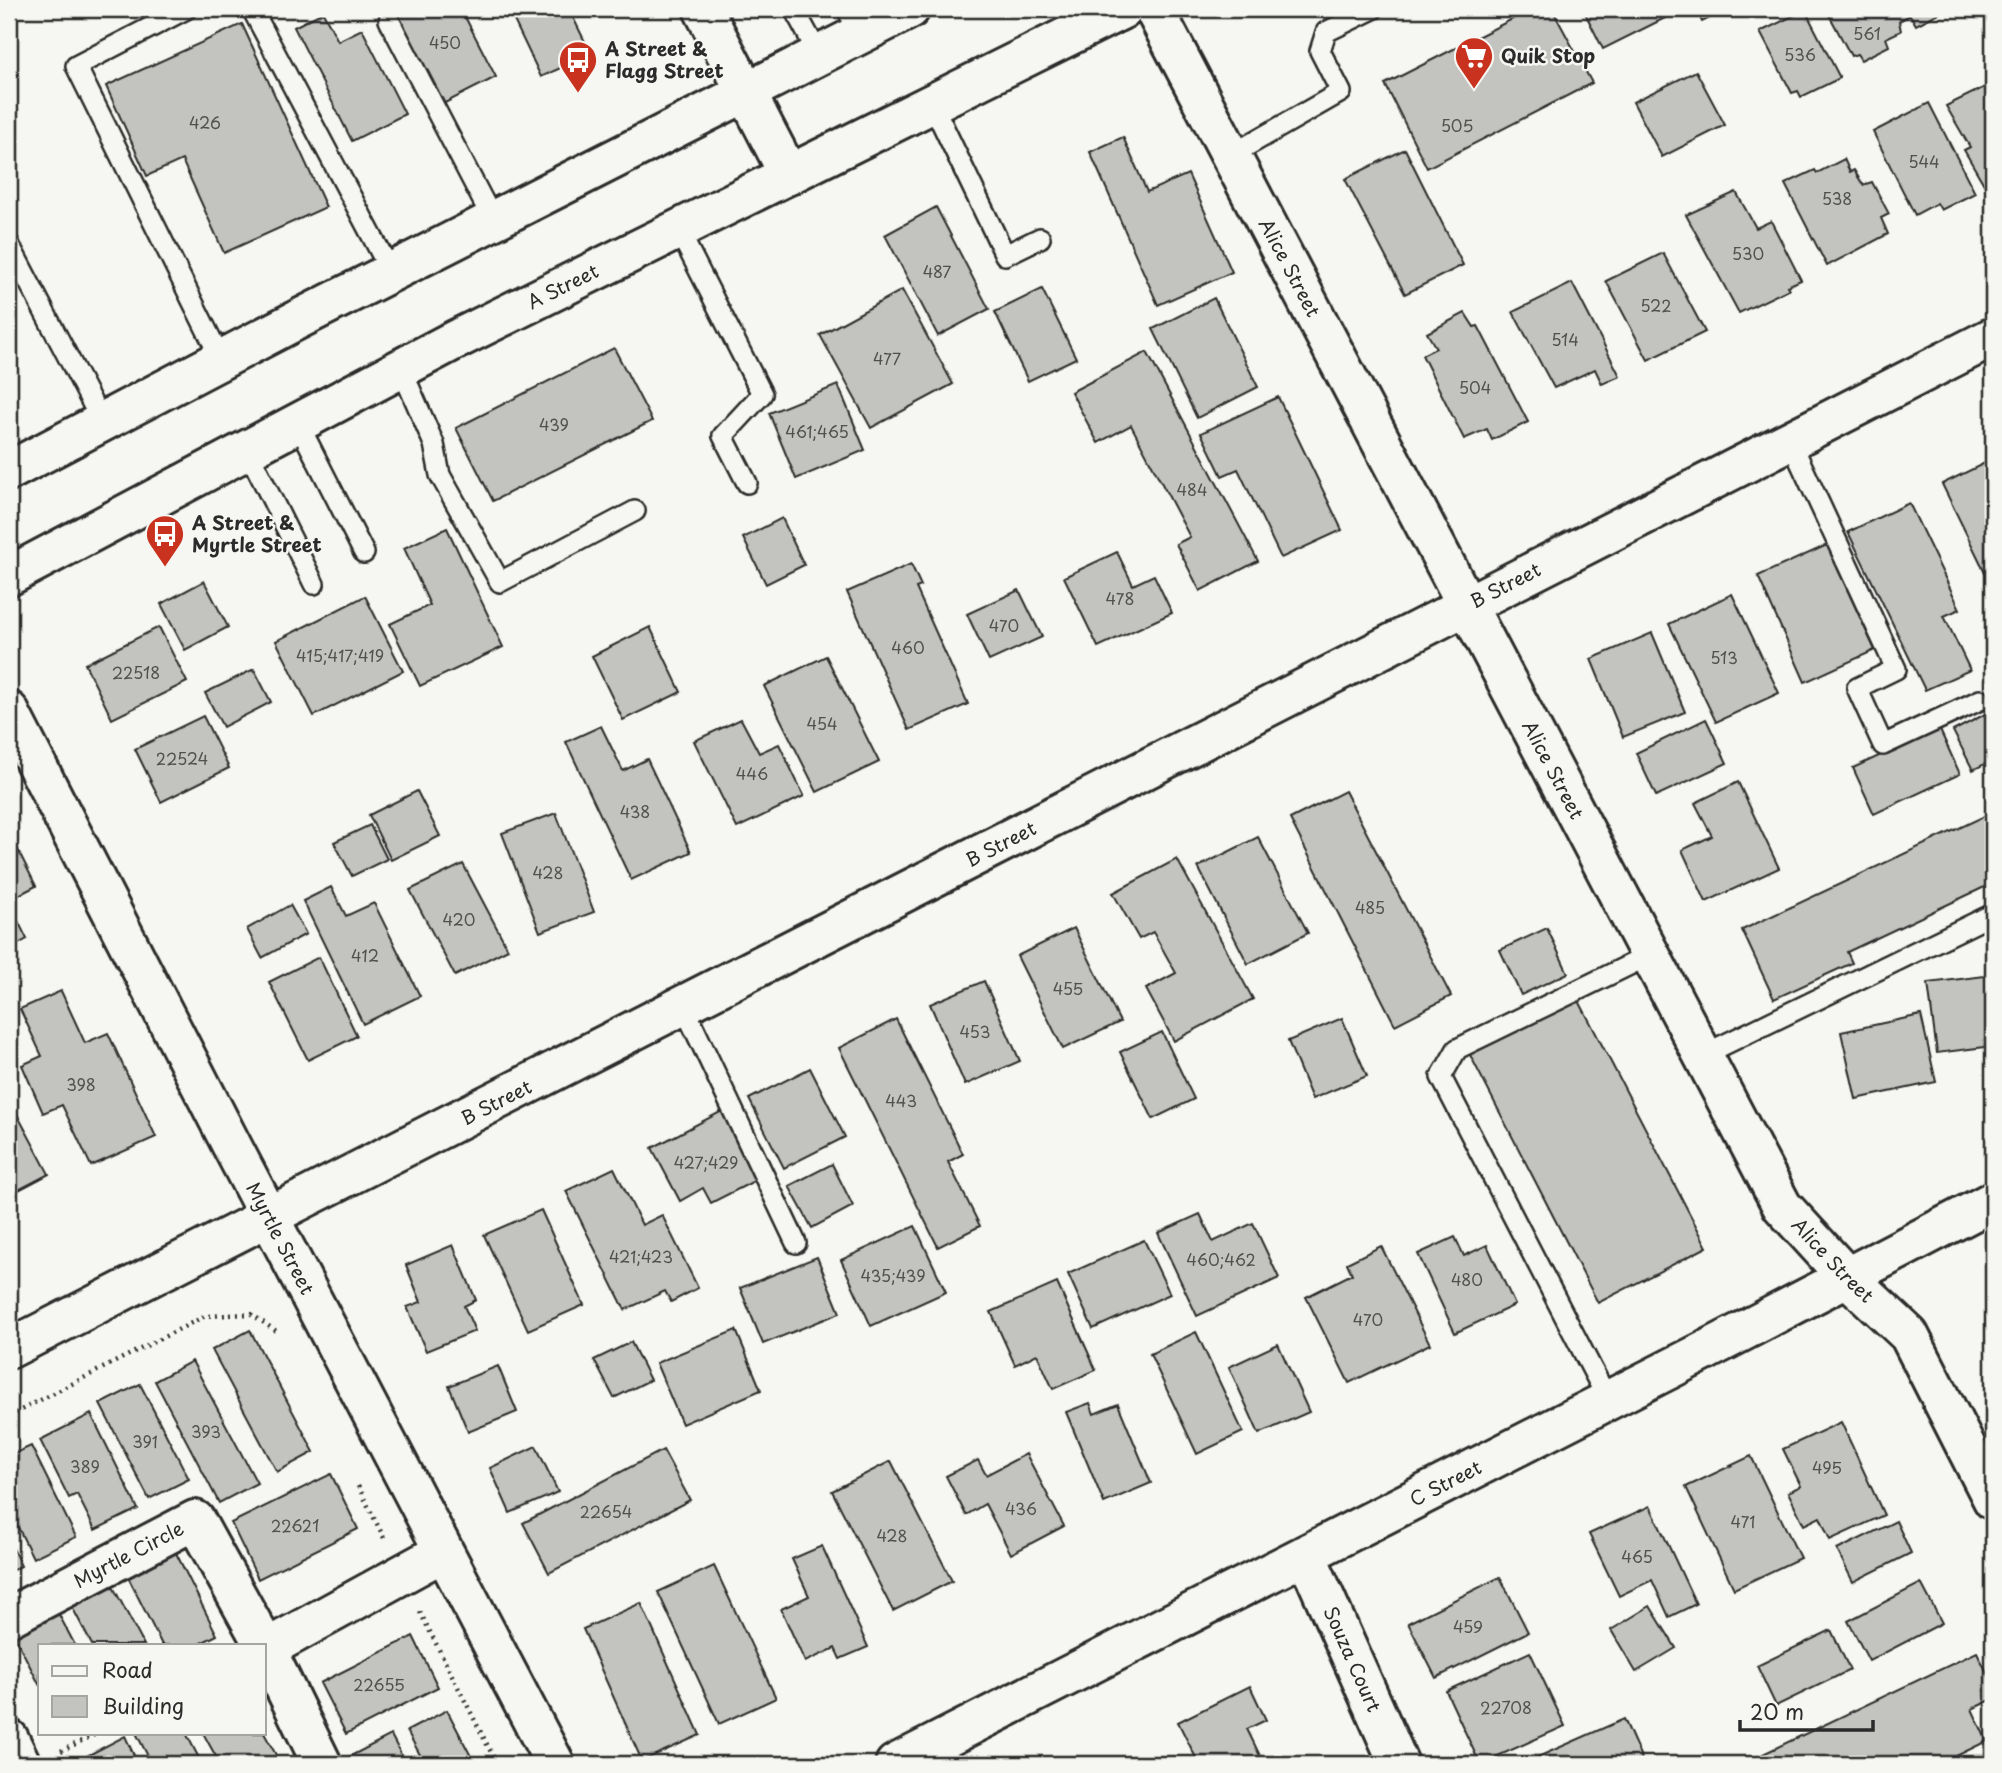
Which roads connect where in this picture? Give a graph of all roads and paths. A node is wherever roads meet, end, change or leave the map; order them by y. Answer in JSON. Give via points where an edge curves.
{"nodes":[{"id":1,"x":186,"y":9,"type":"edge"},
{"id":2,"x":252,"y":9,"type":"edge"},
{"id":3,"x":703,"y":9,"type":"edge"},
{"id":4,"x":794,"y":9,"type":"edge"},
{"id":5,"x":1123,"y":9,"type":"edge"},
{"id":6,"x":1154,"y":9,"type":"edge"},
{"id":7,"x":1373,"y":9,"type":"edge"},
{"id":8,"x":904,"y":10,"type":"edge"},
{"id":9,"x":388,"y":20,"type":"dead end"},
{"id":10,"x":854,"y":22,"type":"edge"},
{"id":11,"x":819,"y":55,"type":"junction"},
{"id":12,"x":746,"y":92,"type":"junction"},
{"id":13,"x":932,"y":103,"type":"junction"},
{"id":14,"x":1231,"y":155,"type":"junction"},
{"id":15,"x":789,"y":174,"type":"junction"},
{"id":16,"x":493,"y":220,"type":"junction"},
{"id":17,"x":678,"y":229,"type":"junction"},
{"id":18,"x":1040,"y":238,"type":"dead end"},
{"id":19,"x":9,"y":244,"type":"edge"},
{"id":20,"x":391,"y":272,"type":"junction"},
{"id":21,"x":1993,"y":337,"type":"edge"},
{"id":22,"x":221,"y":359,"type":"junction"},
{"id":23,"x":401,"y":368,"type":"junction"},
{"id":24,"x":102,"y":422,"type":"junction"},
{"id":25,"x":298,"y":423,"type":"junction"},
{"id":26,"x":1790,"y":440,"type":"junction"},
{"id":27,"x":247,"y":449,"type":"junction"},
{"id":28,"x":9,"y":471,"type":"edge"},
{"id":29,"x":747,"y":483,"type":"dead end"},
{"id":30,"x":635,"y":511,"type":"dead end"},
{"id":31,"x":364,"y":553,"type":"dead end"},
{"id":32,"x":9,"y":576,"type":"edge"},
{"id":33,"x":314,"y":584,"type":"dead end"},
{"id":34,"x":1467,"y":603,"type":"junction"},
{"id":35,"x":1980,"y":700,"type":"dead end"},
{"id":36,"x":11,"y":722,"type":"edge"},
{"id":37,"x":1993,"y":914,"type":"edge"},
{"id":38,"x":1650,"y":955,"type":"junction"},
{"id":39,"x":683,"y":1005,"type":"junction"},
{"id":40,"x":1703,"y":1055,"type":"junction"},
{"id":41,"x":1993,"y":1201,"type":"edge"},
{"id":42,"x":270,"y":1218,"type":"junction"},
{"id":43,"x":796,"y":1242,"type":"dead end"},
{"id":44,"x":1847,"y":1277,"type":"junction"},
{"id":45,"x":283,"y":1335,"type":"dead end"},
{"id":46,"x":9,"y":1349,"type":"edge"},
{"id":47,"x":1608,"y":1400,"type":"junction"},
{"id":48,"x":9,"y":1416,"type":"edge"},
{"id":49,"x":354,"y":1478,"type":"dead end"},
{"id":50,"x":1993,"y":1500,"type":"edge"},
{"id":51,"x":443,"y":1552,"type":"junction"},
{"id":52,"x":1306,"y":1555,"type":"junction"},
{"id":53,"x":401,"y":1574,"type":"junction"},
{"id":54,"x":9,"y":1617,"type":"edge"},
{"id":55,"x":264,"y":1644,"type":"edge"},
{"id":56,"x":266,"y":1645,"type":"edge"},
{"id":57,"x":266,"y":1648,"type":"edge"},
{"id":58,"x":96,"y":1734,"type":"edge"},
{"id":59,"x":9,"y":1739,"type":"edge"},
{"id":60,"x":38,"y":1759,"type":"edge"},
{"id":61,"x":322,"y":1764,"type":"edge"},
{"id":62,"x":498,"y":1764,"type":"edge"},
{"id":63,"x":555,"y":1764,"type":"edge"},
{"id":64,"x":895,"y":1764,"type":"edge"},
{"id":65,"x":1399,"y":1764,"type":"edge"}],
"edges":[{"from":1,"to":22,"type":"lane","via":[[76,66]]},
{"from":2,"to":20,"type":"lane"},
{"from":3,"to":12,"type":"street"},
{"from":4,"to":11,"type":"lane"},
{"from":5,"to":13,"type":"street","name":"A Street"},
{"from":6,"to":14,"type":"street","name":"Alice Street"},
{"from":7,"to":14,"type":"lane","via":[[1326,32],[1320,51],[1341,92]]},
{"from":8,"to":10,"type":"street"},
{"from":9,"to":16,"type":"lane"},
{"from":10,"to":11,"type":"street"},
{"from":11,"to":12,"type":"street"},
{"from":12,"to":15,"type":"street"},
{"from":12,"to":16,"type":"street"},
{"from":13,"to":15,"type":"street","name":"A Street"},
{"from":13,"to":18,"type":"lane","via":[[1005,255]]},
{"from":14,"to":34,"type":"street","name":"Alice Street"},
{"from":15,"to":17,"type":"street","name":"A Street"},
{"from":16,"to":20,"type":"street"},
{"from":17,"to":23,"type":"street","name":"A Street"},
{"from":17,"to":29,"type":"lane","via":[[762,394],[723,436]]},
{"from":19,"to":24,"type":"lane"},
{"from":20,"to":22,"type":"street"},
{"from":21,"to":26,"type":"street","name":"B Street"},
{"from":22,"to":24,"type":"street"},
{"from":23,"to":25,"type":"street","name":"A Street"},
{"from":23,"to":30,"type":"lane","via":[[435,444],[440,475],[500,582]]},
{"from":24,"to":28,"type":"street"},
{"from":25,"to":27,"type":"street","name":"A Street"},
{"from":25,"to":31,"type":"lane"},
{"from":26,"to":34,"type":"street","name":"B Street"},
{"from":26,"to":35,"type":"lane","via":[[1896,669],[1857,688],[1883,745]]},
{"from":27,"to":32,"type":"street","name":"A Street"},
{"from":27,"to":33,"type":"lane"},
{"from":34,"to":38,"type":"street","name":"Alice Street"},
{"from":34,"to":39,"type":"street","name":"B Street"},
{"from":36,"to":42,"type":"street","name":"Myrtle Street"},
{"from":37,"to":40,"type":"lane"},
{"from":38,"to":40,"type":"street","name":"Alice Street"},
{"from":38,"to":47,"type":"lane","via":[[1457,1049],[1441,1077]]},
{"from":39,"to":42,"type":"street","name":"B Street"},
{"from":39,"to":43,"type":"lane"},
{"from":40,"to":44,"type":"street","name":"Alice Street","via":[[1782,1206]]},
{"from":41,"to":44,"type":"street","name":"C Street"},
{"from":42,"to":46,"type":"street","name":"B Street"},
{"from":42,"to":51,"type":"street","name":"Myrtle Street"},
{"from":44,"to":47,"type":"street","name":"C Street"},
{"from":44,"to":50,"type":"street","name":"Alice Street","via":[[1909,1335]]},
{"from":45,"to":48,"type":"path","via":[[251,1314],[205,1316]]},
{"from":47,"to":52,"type":"street","name":"C Street"},
{"from":49,"to":53,"type":"path"},
{"from":51,"to":53,"type":"street"},
{"from":51,"to":63,"type":"street","name":"Myrtle Street"},
{"from":52,"to":64,"type":"street","name":"C Street"},
{"from":52,"to":65,"type":"street","name":"Souza Court"},
{"from":53,"to":56,"type":"street"},
{"from":53,"to":62,"type":"path"},
{"from":54,"to":55,"type":"street","name":"Myrtle Circle","via":[[195,1520]]},
{"from":57,"to":61,"type":"street","name":"Myrtle Circle"},
{"from":58,"to":60,"type":"path"},
{"from":59,"to":60,"type":"street"}]}
